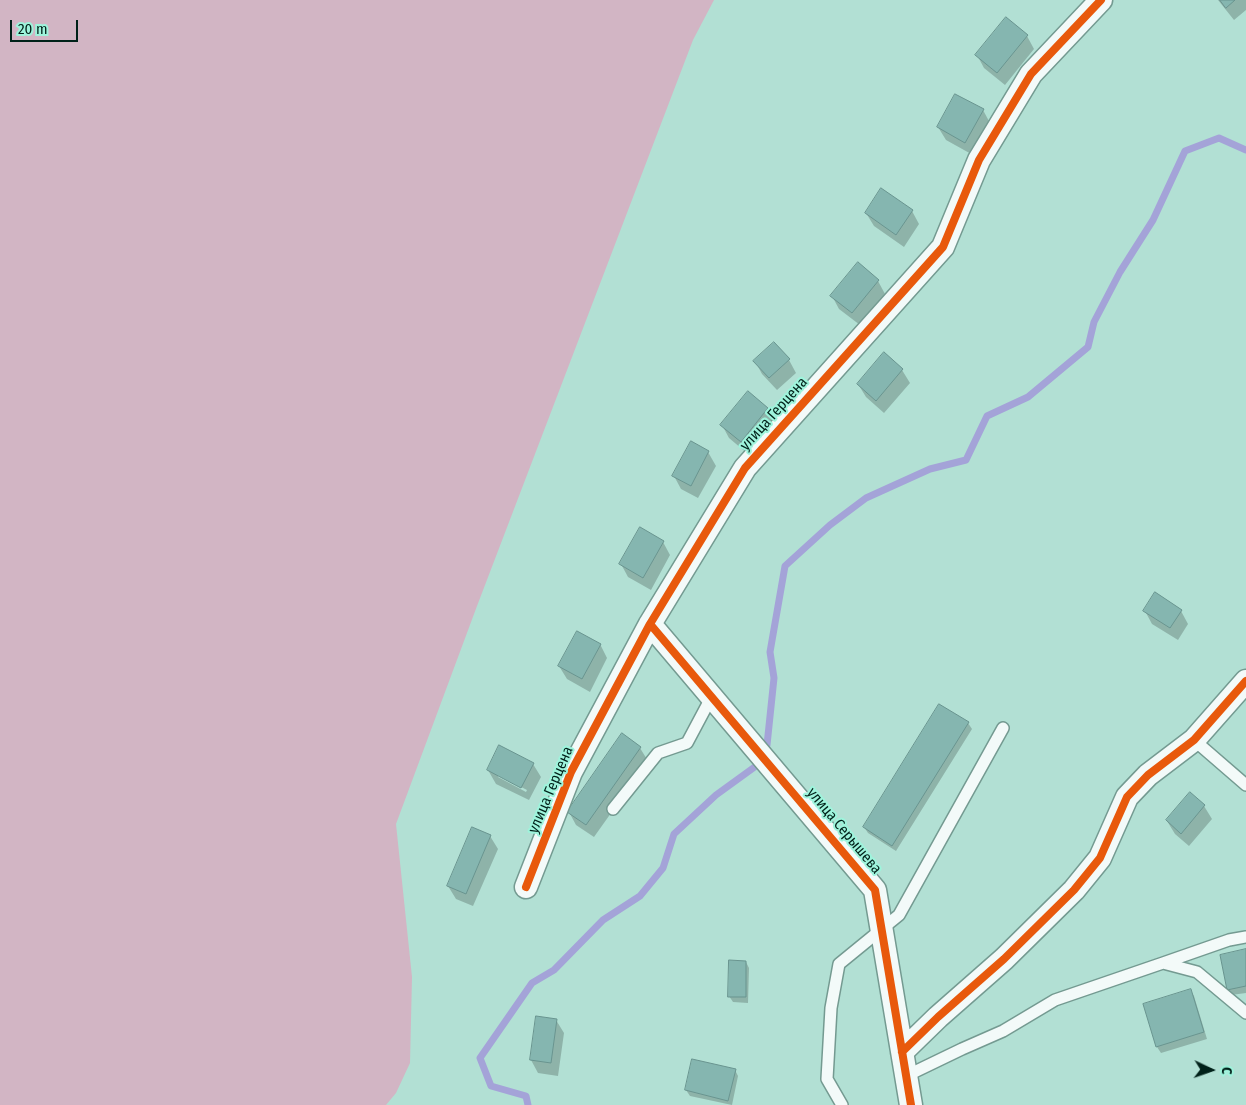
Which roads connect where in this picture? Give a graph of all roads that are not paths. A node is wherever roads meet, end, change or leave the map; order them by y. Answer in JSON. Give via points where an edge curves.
{"nodes":[{"id":1,"x":1101,"y":0,"type":"edge"},
{"id":2,"x":650,"y":624,"type":"junction"},
{"id":3,"x":1246,"y":682,"type":"edge"},
{"id":4,"x":712,"y":696,"type":"junction"},
{"id":5,"x":1003,"y":728,"type":"dead end"},
{"id":6,"x":1194,"y":740,"type":"junction"},
{"id":7,"x":1246,"y":785,"type":"edge"},
{"id":8,"x":613,"y":809,"type":"dead end"},
{"id":9,"x":526,"y":887,"type":"dead end"},
{"id":10,"x":882,"y":929,"type":"junction"},
{"id":11,"x":1246,"y":937,"type":"edge"},
{"id":12,"x":1163,"y":963,"type":"junction"},
{"id":13,"x":1246,"y":1013,"type":"edge"},
{"id":14,"x":902,"y":1052,"type":"junction"},
{"id":15,"x":906,"y":1076,"type":"junction"},
{"id":16,"x":842,"y":1105,"type":"edge"},
{"id":17,"x":911,"y":1105,"type":"edge"}],
"edges":[{"from":1,"to":2,"type":"street","name":"улица Герцена","via":[[1030,74],[979,160],[943,247],[744,468]]},
{"from":2,"to":4,"type":"street","name":"улица Серышева"},
{"from":2,"to":9,"type":"street","name":"улица Герцена","via":[[571,772]]},
{"from":3,"to":6,"type":"street"},
{"from":4,"to":8,"type":"lane","via":[[687,743],[658,753]]},
{"from":4,"to":10,"type":"street","name":"улица Серышева","via":[[875,890]]},
{"from":5,"to":10,"type":"lane","via":[[899,915]]},
{"from":6,"to":7,"type":"lane"},
{"from":6,"to":14,"type":"street","via":[[1148,775],[1127,797],[1100,858],[1074,890]]},
{"from":10,"to":14,"type":"street","name":"улица Серышева"},
{"from":10,"to":16,"type":"lane","via":[[839,964],[831,1008],[827,1079]]},
{"from":11,"to":12,"type":"lane"},
{"from":12,"to":13,"type":"lane","via":[[1197,972]]},
{"from":12,"to":15,"type":"lane","via":[[1055,1000],[1004,1031]]},
{"from":14,"to":15,"type":"street","name":"улица Серышева"},
{"from":15,"to":17,"type":"street","name":"улица Серышева"}]}
